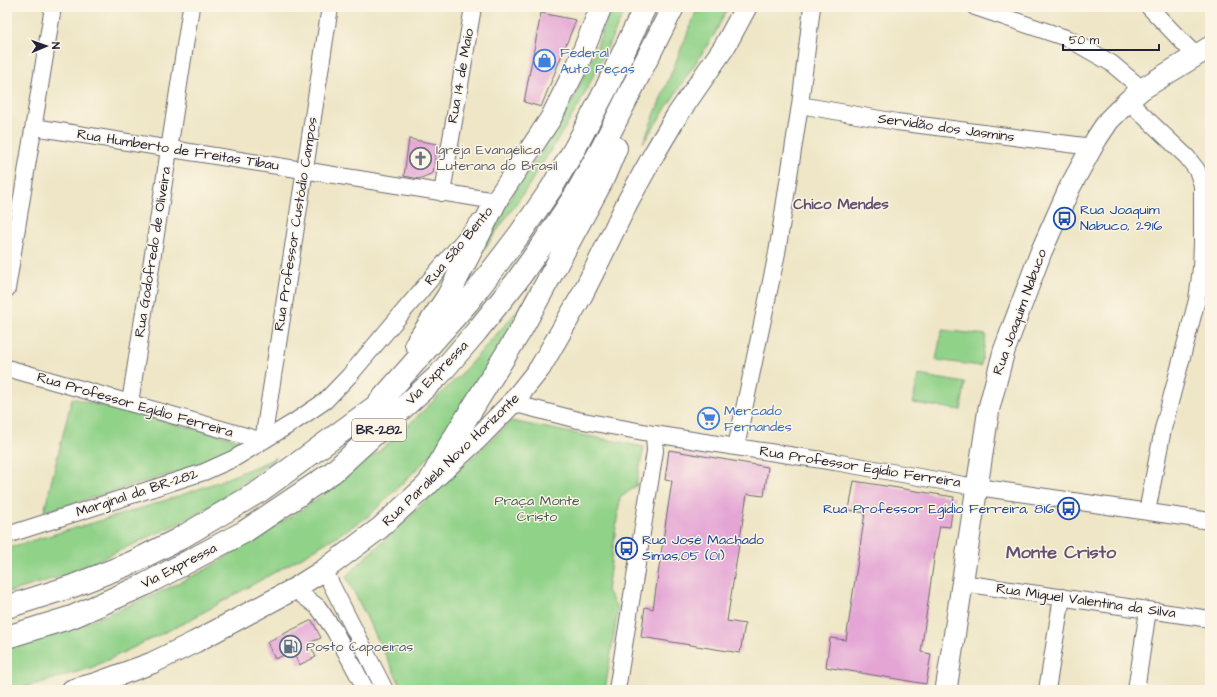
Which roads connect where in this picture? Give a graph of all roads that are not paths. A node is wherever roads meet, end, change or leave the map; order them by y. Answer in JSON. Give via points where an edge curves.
{"nodes":[{"id":1,"x":53,"y":7,"type":"edge"},
{"id":2,"x":191,"y":7,"type":"edge"},
{"id":3,"x":330,"y":7,"type":"edge"},
{"id":4,"x":473,"y":7,"type":"edge"},
{"id":5,"x":601,"y":7,"type":"edge"},
{"id":6,"x":645,"y":7,"type":"edge"},
{"id":7,"x":673,"y":7,"type":"edge"},
{"id":8,"x":746,"y":7,"type":"edge"},
{"id":9,"x":812,"y":7,"type":"edge"},
{"id":10,"x":1149,"y":7,"type":"edge"},
{"id":11,"x":979,"y":8,"type":"edge"},
{"id":12,"x":1205,"y":53,"type":"edge"},
{"id":13,"x":633,"y":89,"type":"junction"},
{"id":14,"x":1135,"y":95,"type":"junction"},
{"id":15,"x":800,"y":105,"type":"junction"},
{"id":16,"x":34,"y":127,"type":"junction"},
{"id":17,"x":1092,"y":147,"type":"junction"},
{"id":18,"x":169,"y":149,"type":"junction"},
{"id":19,"x":304,"y":171,"type":"junction"},
{"id":20,"x":442,"y":193,"type":"junction"},
{"id":21,"x":496,"y":201,"type":"junction"},
{"id":22,"x":7,"y":289,"type":"edge"},
{"id":23,"x":7,"y":368,"type":"edge"},
{"id":24,"x":130,"y":403,"type":"junction"},
{"id":25,"x":512,"y":403,"type":"junction"},
{"id":26,"x":375,"y":407,"type":"junction"},
{"id":27,"x":654,"y":434,"type":"junction"},
{"id":28,"x":262,"y":441,"type":"junction"},
{"id":29,"x":736,"y":447,"type":"junction"},
{"id":30,"x":429,"y":483,"type":"junction"},
{"id":31,"x":976,"y":486,"type":"junction"},
{"id":32,"x":1147,"y":512,"type":"junction"},
{"id":33,"x":1210,"y":521,"type":"edge"},
{"id":34,"x":7,"y":535,"type":"edge"},
{"id":35,"x":324,"y":570,"type":"junction"},
{"id":36,"x":962,"y":583,"type":"junction"},
{"id":37,"x":294,"y":589,"type":"junction"},
{"id":38,"x":1062,"y":597,"type":"junction"},
{"id":39,"x":7,"y":607,"type":"edge"},
{"id":40,"x":1148,"y":610,"type":"junction"},
{"id":41,"x":1210,"y":619,"type":"edge"},
{"id":42,"x":350,"y":622,"type":"junction"},
{"id":43,"x":334,"y":630,"type":"junction"},
{"id":44,"x":7,"y":637,"type":"edge"},
{"id":45,"x":72,"y":690,"type":"edge"},
{"id":46,"x":366,"y":690,"type":"edge"},
{"id":47,"x":385,"y":690,"type":"edge"},
{"id":48,"x":617,"y":690,"type":"edge"},
{"id":49,"x":946,"y":690,"type":"edge"},
{"id":50,"x":1047,"y":690,"type":"edge"},
{"id":51,"x":1136,"y":690,"type":"edge"}],
"edges":[{"from":1,"to":16,"type":"street"},
{"from":2,"to":18,"type":"street","name":"Rua Godofredo de Oliveira"},
{"from":3,"to":19,"type":"street","name":"Rua Professor Custódio Campos"},
{"from":4,"to":20,"type":"street","name":"Rua 14 de Maio"},
{"from":5,"to":21,"type":"main road","name":"Rua São Bento","via":[[578,64],[551,118]]},
{"from":6,"to":26,"type":"highway","name":"Via Expressa","number":"BR-282","via":[[602,96],[551,189],[468,302]]},
{"from":7,"to":13,"type":"highway","name":"Via Expressa","number":"BR-282"},
{"from":8,"to":25,"type":"main road","name":"Rua Paralela Novo Horizonte","via":[[725,46],[654,154],[567,323],[540,368]]},
{"from":9,"to":15,"type":"street"},
{"from":10,"to":12,"type":"street"},
{"from":11,"to":14,"type":"street","via":[[1069,39],[1111,64]]},
{"from":12,"to":14,"type":"main road","name":"Rua Joaquim Nabuco"},
{"from":13,"to":30,"type":"highway","via":[[621,135],[602,181],[521,330]]},
{"from":13,"to":44,"type":"highway","name":"Via Expressa","number":"BR-282","via":[[576,194],[516,282],[439,374],[333,472],[244,532],[144,585],[72,617]]},
{"from":14,"to":17,"type":"main road","name":"Rua Joaquim Nabuco","via":[[1109,120]]},
{"from":14,"to":32,"type":"street","via":[[1197,170],[1202,185],[1201,268],[1197,300],[1164,424]]},
{"from":15,"to":17,"type":"street","name":"Servidão dos Jasmins","via":[[897,122]]},
{"from":15,"to":29,"type":"street","via":[[777,253]]},
{"from":16,"to":18,"type":"street","name":"Rua Humberto de Freitas Tibau"},
{"from":16,"to":22,"type":"street"},
{"from":17,"to":31,"type":"main road","name":"Rua Joaquim Nabuco","via":[[1047,238],[1006,344],[989,408]]},
{"from":18,"to":19,"type":"street","name":"Rua Humberto de Freitas Tibau"},
{"from":18,"to":24,"type":"street","name":"Rua Godofredo de Oliveira"},
{"from":19,"to":20,"type":"street","name":"Rua Humberto de Freitas Tibau"},
{"from":19,"to":28,"type":"street","name":"Rua Professor Custódio Campos"},
{"from":20,"to":21,"type":"street","name":"Rua Humberto de Freitas Tibau"},
{"from":21,"to":26,"type":"highway","via":[[448,296]]},
{"from":21,"to":28,"type":"street","name":"Rua São Bento","via":[[325,401]]},
{"from":23,"to":24,"type":"street","name":"Rua Professor Egídio Ferreira"},
{"from":24,"to":28,"type":"street","name":"Rua Professor Egídio Ferreira"},
{"from":25,"to":27,"type":"street","name":"Rua Professor Egídio Ferreira","via":[[578,420]]},
{"from":25,"to":30,"type":"main road","name":"Rua Paralela Novo Horizonte"},
{"from":26,"to":39,"type":"highway","name":"Via Expressa","number":"BR-282","via":[[260,491],[177,540],[131,563]]},
{"from":27,"to":29,"type":"street","name":"Rua Professor Egídio Ferreira"},
{"from":27,"to":48,"type":"street","via":[[655,451]]},
{"from":28,"to":34,"type":"street","name":"Marginal da BR-282","via":[[235,458],[204,472]]},
{"from":29,"to":31,"type":"street","name":"Rua Professor Egídio Ferreira"},
{"from":30,"to":35,"type":"main road","name":"Rua Paralela Novo Horizonte","via":[[380,528]]},
{"from":31,"to":32,"type":"street","name":"Rua Professor Egídio Ferreira"},
{"from":31,"to":36,"type":"main road","name":"Rua Joaquim Nabuco"},
{"from":32,"to":33,"type":"street","name":"Rua Professor Egídio Ferreira"},
{"from":35,"to":37,"type":"main road","name":"Rua Paralela Novo Horizonte"},
{"from":35,"to":42,"type":"street"},
{"from":36,"to":38,"type":"street","name":"Rua Miguel Valentina da Silva"},
{"from":36,"to":49,"type":"main road","name":"Rua Joaquim Nabuco"},
{"from":37,"to":43,"type":"street","via":[[318,607]]},
{"from":37,"to":45,"type":"main road","name":"Rua Paralela Novo Horizonte","via":[[152,663]]},
{"from":38,"to":40,"type":"street","name":"Rua Miguel Valentina da Silva"},
{"from":38,"to":50,"type":"street"},
{"from":40,"to":41,"type":"street","name":"Rua Miguel Valentina da Silva"},
{"from":40,"to":51,"type":"street"},
{"from":42,"to":43,"type":"street"},
{"from":42,"to":47,"type":"street"},
{"from":43,"to":46,"type":"street"}]}
